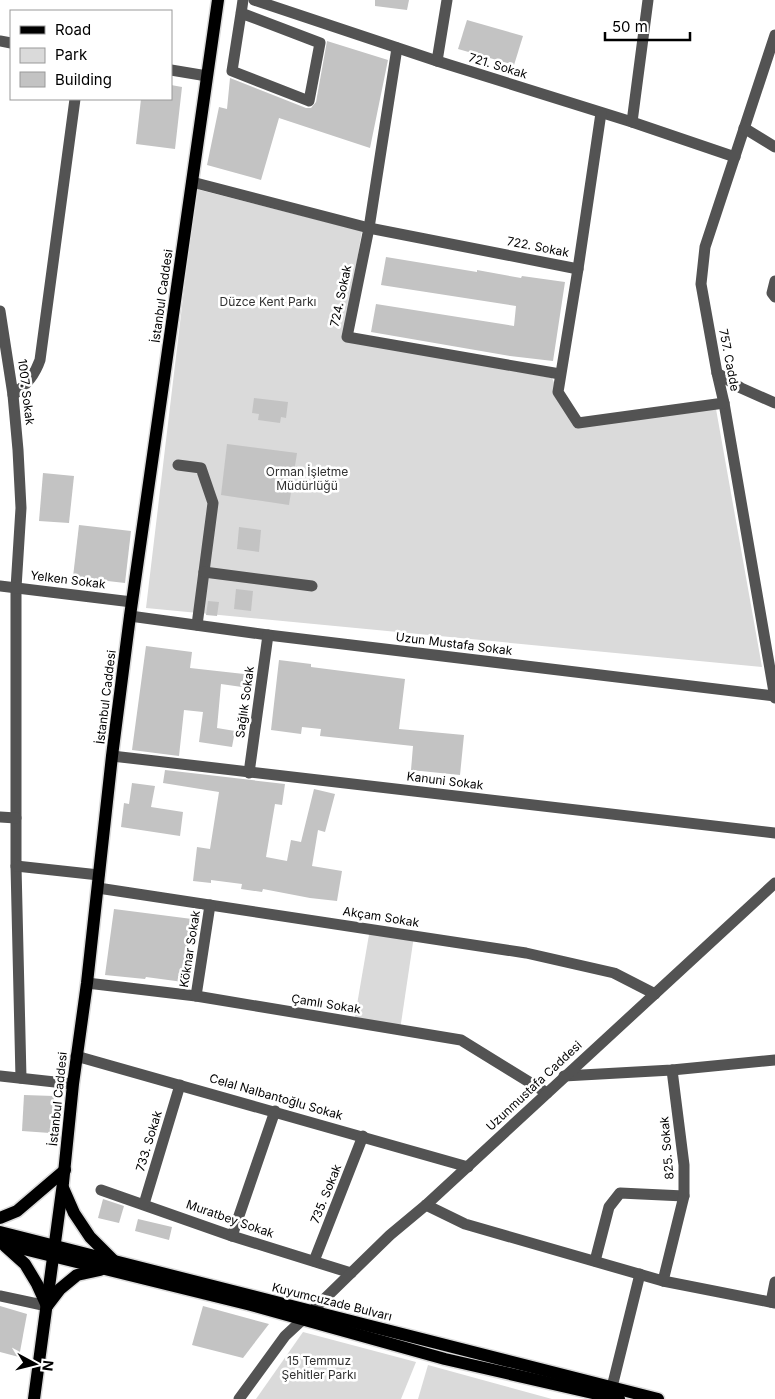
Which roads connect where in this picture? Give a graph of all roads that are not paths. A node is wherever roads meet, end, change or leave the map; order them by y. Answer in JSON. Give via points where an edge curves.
{"nodes":[{"id":1,"x":218,"y":0,"type":"edge"},
{"id":2,"x":243,"y":0,"type":"edge"},
{"id":3,"x":254,"y":0,"type":"edge"},
{"id":4,"x":446,"y":0,"type":"edge"},
{"id":5,"x":648,"y":0,"type":"edge"},
{"id":6,"x":241,"y":13,"type":"junction"},
{"id":7,"x":775,"y":35,"type":"edge"},
{"id":8,"x":397,"y":48,"type":"junction"},
{"id":9,"x":437,"y":61,"type":"junction"},
{"id":10,"x":770,"y":66,"type":"edge"},
{"id":11,"x":172,"y":70,"type":"edge"},
{"id":12,"x":207,"y":76,"type":"junction"},
{"id":13,"x":75,"y":100,"type":"edge"},
{"id":14,"x":601,"y":113,"type":"junction"},
{"id":15,"x":632,"y":122,"type":"junction"},
{"id":16,"x":744,"y":128,"type":"junction"},
{"id":17,"x":775,"y":147,"type":"edge"},
{"id":18,"x":734,"y":157,"type":"junction"},
{"id":19,"x":192,"y":182,"type":"junction"},
{"id":20,"x":369,"y":228,"type":"junction"},
{"id":21,"x":578,"y":268,"type":"junction"},
{"id":22,"x":775,"y":281,"type":"edge"},
{"id":23,"x":775,"y":297,"type":"edge"},
{"id":24,"x":0,"y":311,"type":"edge"},
{"id":25,"x":716,"y":373,"type":"junction"},
{"id":26,"x":560,"y":374,"type":"junction"},
{"id":27,"x":14,"y":395,"type":"junction"},
{"id":28,"x":724,"y":403,"type":"junction"},
{"id":29,"x":775,"y":403,"type":"edge"},
{"id":30,"x":178,"y":465,"type":"dead end"},
{"id":31,"x":204,"y":572,"type":"junction"},
{"id":32,"x":0,"y":586,"type":"edge"},
{"id":33,"x":312,"y":586,"type":"dead end"},
{"id":34,"x":16,"y":588,"type":"junction"},
{"id":35,"x":132,"y":602,"type":"junction"},
{"id":36,"x":130,"y":616,"type":"junction"},
{"id":37,"x":197,"y":625,"type":"junction"},
{"id":38,"x":268,"y":635,"type":"junction"},
{"id":39,"x":774,"y":680,"type":"edge"},
{"id":40,"x":775,"y":697,"type":"edge"},
{"id":41,"x":112,"y":756,"type":"junction"},
{"id":42,"x":249,"y":773,"type":"junction"},
{"id":43,"x":0,"y":817,"type":"edge"},
{"id":44,"x":16,"y":818,"type":"junction"},
{"id":45,"x":775,"y":833,"type":"edge"},
{"id":46,"x":16,"y":866,"type":"junction"},
{"id":47,"x":99,"y":881,"type":"junction"},
{"id":48,"x":775,"y":882,"type":"edge"},
{"id":49,"x":210,"y":905,"type":"junction"},
{"id":50,"x":87,"y":983,"type":"junction"},
{"id":51,"x":655,"y":994,"type":"junction"},
{"id":52,"x":196,"y":996,"type":"junction"},
{"id":53,"x":76,"y":1056,"type":"junction"},
{"id":54,"x":775,"y":1060,"type":"edge"},
{"id":55,"x":672,"y":1070,"type":"junction"},
{"id":56,"x":0,"y":1076,"type":"edge"},
{"id":57,"x":564,"y":1076,"type":"junction"},
{"id":58,"x":20,"y":1078,"type":"junction"},
{"id":59,"x":73,"y":1084,"type":"junction"},
{"id":60,"x":180,"y":1085,"type":"junction"},
{"id":61,"x":547,"y":1093,"type":"junction"},
{"id":62,"x":274,"y":1111,"type":"junction"},
{"id":63,"x":363,"y":1136,"type":"junction"},
{"id":64,"x":468,"y":1167,"type":"junction"},
{"id":65,"x":65,"y":1170,"type":"junction"},
{"id":66,"x":63,"y":1187,"type":"junction"},
{"id":67,"x":101,"y":1190,"type":"dead end"},
{"id":68,"x":684,"y":1196,"type":"junction"},
{"id":69,"x":144,"y":1204,"type":"junction"},
{"id":70,"x":426,"y":1205,"type":"junction"},
{"id":71,"x":0,"y":1218,"type":"edge"},
{"id":72,"x":232,"y":1236,"type":"junction"},
{"id":73,"x":1,"y":1240,"type":"edge"},
{"id":74,"x":54,"y":1251,"type":"junction"},
{"id":75,"x":595,"y":1261,"type":"junction"},
{"id":76,"x":314,"y":1262,"type":"junction"},
{"id":77,"x":109,"y":1265,"type":"junction"},
{"id":78,"x":350,"y":1273,"type":"junction"},
{"id":79,"x":640,"y":1274,"type":"junction"},
{"id":80,"x":663,"y":1281,"type":"junction"},
{"id":81,"x":775,"y":1282,"type":"edge"},
{"id":82,"x":0,"y":1296,"type":"edge"},
{"id":83,"x":773,"y":1302,"type":"edge"},
{"id":84,"x":47,"y":1306,"type":"junction"},
{"id":85,"x":308,"y":1315,"type":"junction"},
{"id":86,"x":612,"y":1387,"type":"junction"},
{"id":87,"x":596,"y":1392,"type":"edge"},
{"id":88,"x":34,"y":1399,"type":"edge"},
{"id":89,"x":239,"y":1399,"type":"edge"},
{"id":90,"x":619,"y":1399,"type":"edge"},
{"id":91,"x":658,"y":1399,"type":"edge"}],
"edges":[{"from":1,"to":12,"type":"main road","name":"İstanbul Caddesi"},
{"from":2,"to":6,"type":"street"},
{"from":3,"to":8,"type":"street","name":"721. Sokak"},
{"from":4,"to":9,"type":"street"},
{"from":5,"to":15,"type":"street"},
{"from":6,"to":6,"type":"street","via":[[232,71],[309,101],[320,42]]},
{"from":7,"to":10,"type":"street","name":"757. Cadde"},
{"from":8,"to":9,"type":"street","name":"721. Sokak"},
{"from":8,"to":20,"type":"street","name":"724. Sokak"},
{"from":9,"to":14,"type":"street","name":"721. Sokak"},
{"from":10,"to":16,"type":"street","name":"757. Cadde"},
{"from":11,"to":12,"type":"street"},
{"from":12,"to":19,"type":"main road","name":"İstanbul Caddesi"},
{"from":13,"to":27,"type":"street","via":[[40,360],[31,380]]},
{"from":14,"to":15,"type":"street","name":"721. Sokak"},
{"from":14,"to":21,"type":"street"},
{"from":15,"to":18,"type":"street","name":"721. Sokak"},
{"from":16,"to":17,"type":"street"},
{"from":16,"to":18,"type":"street","name":"757. Cadde"},
{"from":18,"to":25,"type":"street","name":"757. Cadde","via":[[705,247],[701,284]]},
{"from":19,"to":20,"type":"street","name":"722. Sokak"},
{"from":19,"to":35,"type":"main road","name":"İstanbul Caddesi"},
{"from":20,"to":21,"type":"street","name":"722. Sokak"},
{"from":20,"to":26,"type":"street","name":"724. Sokak","via":[[347,336]]},
{"from":21,"to":26,"type":"street","name":"722. Sokak"},
{"from":22,"to":23,"type":"street","via":[[772,293]]},
{"from":24,"to":27,"type":"street","name":"1007. Sokak"},
{"from":25,"to":28,"type":"street","name":"757. Cadde"},
{"from":25,"to":29,"type":"street"},
{"from":26,"to":28,"type":"street","name":"722. Sokak","via":[[558,392],[578,424]]},
{"from":27,"to":34,"type":"street","name":"1007. Sokak","via":[[21,508]]},
{"from":28,"to":39,"type":"street","name":"757. Cadde","via":[[757,600]]},
{"from":30,"to":31,"type":"street","via":[[201,468],[213,503]]},
{"from":31,"to":33,"type":"street"},
{"from":31,"to":37,"type":"street"},
{"from":32,"to":34,"type":"street","name":"Yelken Sokak"},
{"from":34,"to":35,"type":"street","name":"Yelken Sokak"},
{"from":34,"to":44,"type":"street","name":"1007. Sokak"},
{"from":35,"to":36,"type":"main road","name":"İstanbul Caddesi"},
{"from":36,"to":37,"type":"street","name":"Uzun Mustafa Sokak"},
{"from":36,"to":41,"type":"main road","name":"İstanbul Caddesi"},
{"from":37,"to":38,"type":"street","name":"Uzun Mustafa Sokak"},
{"from":38,"to":40,"type":"street","name":"Uzun Mustafa Sokak"},
{"from":38,"to":42,"type":"street","name":"Sağlık Sokak"},
{"from":39,"to":40,"type":"street","name":"757. Cadde"},
{"from":41,"to":42,"type":"street","name":"Kanuni Sokak"},
{"from":41,"to":47,"type":"main road","name":"İstanbul Caddesi"},
{"from":42,"to":45,"type":"street","name":"Kanuni Sokak"},
{"from":43,"to":44,"type":"street"},
{"from":44,"to":46,"type":"street","name":"1007. Sokak"},
{"from":46,"to":47,"type":"street","name":"Akçam Sokak"},
{"from":46,"to":58,"type":"street","name":"1007. Sokak"},
{"from":47,"to":49,"type":"street","name":"Akçam Sokak"},
{"from":47,"to":50,"type":"main road","name":"İstanbul Caddesi"},
{"from":48,"to":51,"type":"street","name":"Uzunmustafa Caddesi"},
{"from":49,"to":51,"type":"street","name":"Akçam Sokak","via":[[526,953],[614,973]]},
{"from":49,"to":52,"type":"street","name":"Köknar Sokak"},
{"from":50,"to":52,"type":"street","name":"Çamlı Sokak"},
{"from":50,"to":53,"type":"main road","name":"İstanbul Caddesi"},
{"from":51,"to":57,"type":"street","name":"Uzunmustafa Caddesi"},
{"from":52,"to":61,"type":"street","name":"Çamlı Sokak","via":[[461,1040]]},
{"from":53,"to":59,"type":"main road","name":"İstanbul Caddesi"},
{"from":53,"to":60,"type":"street","name":"Celal Nalbantoğlu Sokak"},
{"from":54,"to":55,"type":"street"},
{"from":55,"to":57,"type":"street"},
{"from":55,"to":68,"type":"street","name":"825. Sokak","via":[[684,1165]]},
{"from":56,"to":58,"type":"street"},
{"from":57,"to":61,"type":"street","name":"Uzunmustafa Caddesi"},
{"from":58,"to":59,"type":"street"},
{"from":59,"to":65,"type":"main road","name":"İstanbul Caddesi"},
{"from":60,"to":62,"type":"street","name":"Celal Nalbantoğlu Sokak"},
{"from":60,"to":69,"type":"street","name":"733. Sokak"},
{"from":61,"to":64,"type":"street","name":"Uzunmustafa Caddesi"},
{"from":62,"to":63,"type":"street","name":"Celal Nalbantoğlu Sokak"},
{"from":62,"to":72,"type":"street"},
{"from":63,"to":64,"type":"street","name":"Celal Nalbantoğlu Sokak"},
{"from":63,"to":76,"type":"street","name":"735. Sokak"},
{"from":64,"to":70,"type":"street","name":"Uzunmustafa Caddesi"},
{"from":65,"to":66,"type":"main road","name":"İstanbul Caddesi"},
{"from":65,"to":71,"type":"main road","via":[[17,1211]]},
{"from":66,"to":74,"type":"main road","name":"İstanbul Caddesi"},
{"from":66,"to":77,"type":"main road","via":[[74,1213]]},
{"from":67,"to":69,"type":"street","name":"Muratbey Sokak"},
{"from":68,"to":75,"type":"street","via":[[620,1193],[609,1207]]},
{"from":68,"to":80,"type":"street","name":"825. Sokak"},
{"from":69,"to":72,"type":"street","name":"Muratbey Sokak"},
{"from":70,"to":75,"type":"street","via":[[465,1224]]},
{"from":70,"to":78,"type":"street","name":"Uzunmustafa Caddesi"},
{"from":72,"to":76,"type":"street","name":"Muratbey Sokak"},
{"from":73,"to":74,"type":"main road","name":"Kuyumcuzade Bulvarı"},
{"from":73,"to":84,"type":"main road","via":[[25,1264]]},
{"from":74,"to":77,"type":"main road","name":"Kuyumcuzade Bulvarı"},
{"from":74,"to":84,"type":"main road","name":"İstanbul Caddesi"},
{"from":75,"to":79,"type":"street"},
{"from":76,"to":78,"type":"street","name":"Muratbey Sokak"},
{"from":77,"to":84,"type":"main road","via":[[77,1275]]},
{"from":77,"to":85,"type":"main road","name":"Kuyumcuzade Bulvarı"},
{"from":78,"to":85,"type":"street","name":"Uzunmustafa Caddesi"},
{"from":79,"to":80,"type":"street"},
{"from":79,"to":86,"type":"street"},
{"from":80,"to":83,"type":"street"},
{"from":81,"to":83,"type":"street"},
{"from":82,"to":84,"type":"street"},
{"from":84,"to":88,"type":"main road","name":"İstanbul Caddesi"},
{"from":85,"to":87,"type":"main road","name":"Kuyumcuzade Bulvarı"},
{"from":85,"to":89,"type":"street","name":"Uzunmustafa Caddesi","via":[[285,1336]]},
{"from":86,"to":87,"type":"main road","name":"Kuyumcuzade Bulvarı"},
{"from":86,"to":91,"type":"main road","name":"Kuyumcuzade Bulvarı"},
{"from":87,"to":90,"type":"main road","name":"Kuyumcuzade Bulvarı"}]}
